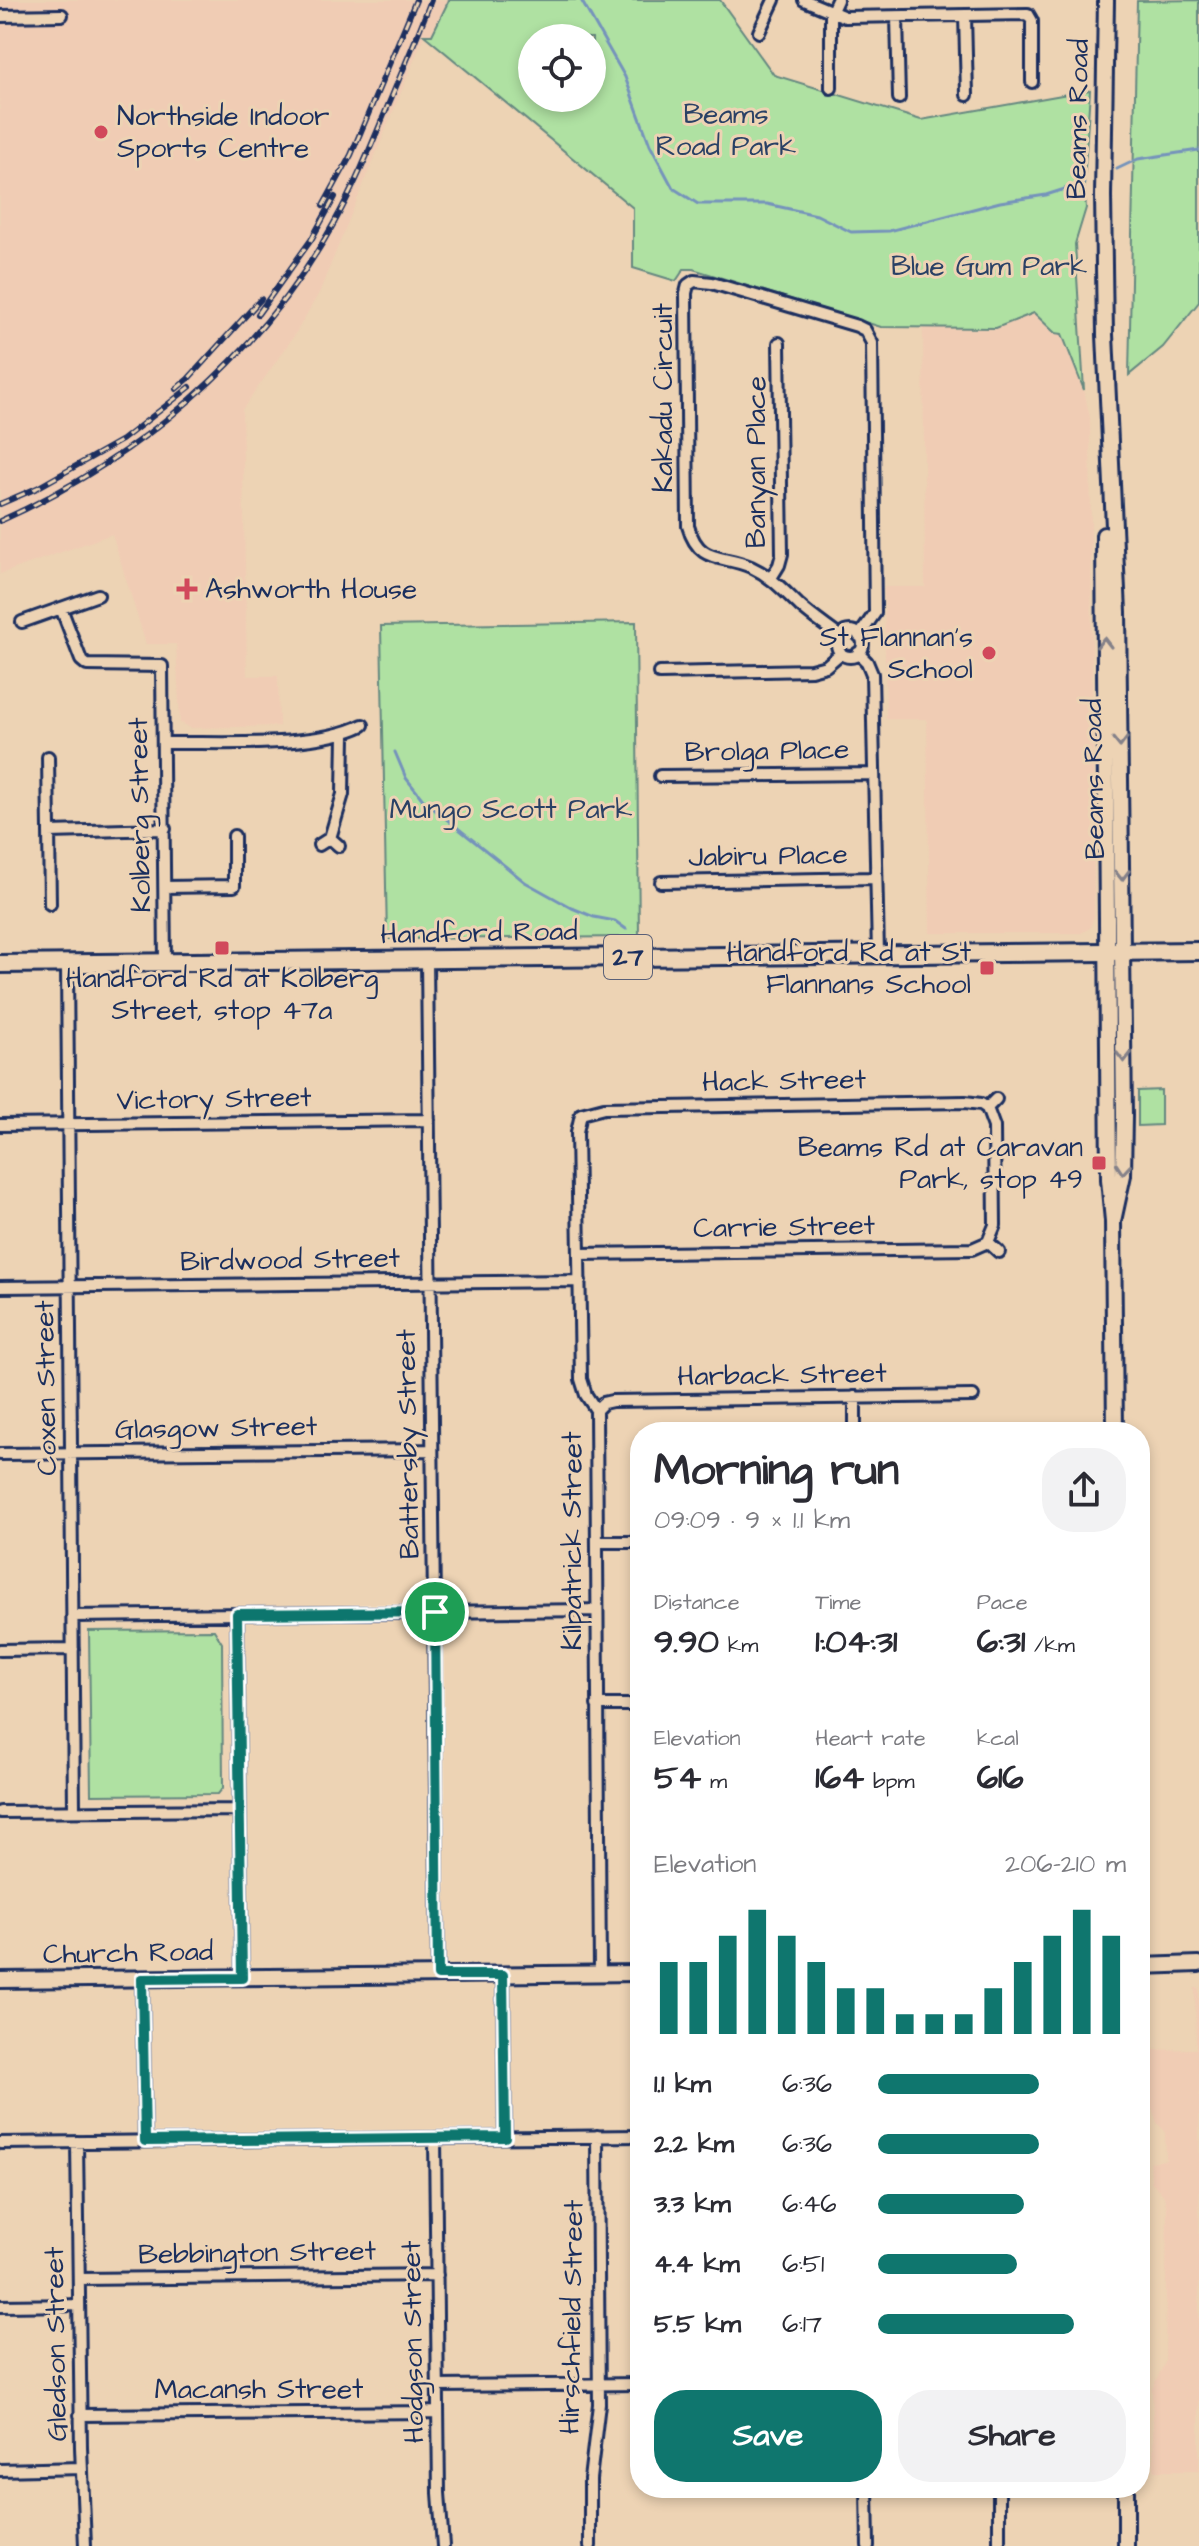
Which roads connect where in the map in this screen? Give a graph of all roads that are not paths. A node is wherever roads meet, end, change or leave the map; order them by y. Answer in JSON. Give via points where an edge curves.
{"nodes":[{"id":1,"x":774,"y":0,"type":"edge"},
{"id":2,"x":804,"y":0,"type":"edge"},
{"id":3,"x":837,"y":0,"type":"edge"},
{"id":4,"x":1106,"y":0,"type":"edge"},
{"id":5,"x":831,"y":13,"type":"junction"},
{"id":6,"x":62,"y":15,"type":"dead end"},
{"id":7,"x":965,"y":15,"type":"junction"},
{"id":8,"x":0,"y":16,"type":"edge"},
{"id":9,"x":897,"y":17,"type":"junction"},
{"id":10,"x":759,"y":32,"type":"dead end"},
{"id":11,"x":1032,"y":82,"type":"dead end"},
{"id":12,"x":831,"y":88,"type":"dead end"},
{"id":13,"x":967,"y":95,"type":"dead end"},
{"id":14,"x":899,"y":98,"type":"dead end"},
{"id":15,"x":779,"y":343,"type":"dead end"},
{"id":16,"x":771,"y":578,"type":"junction"},
{"id":17,"x":98,"y":595,"type":"dead end"},
{"id":18,"x":61,"y":608,"type":"junction"},
{"id":19,"x":22,"y":622,"type":"dead end"},
{"id":20,"x":839,"y":636,"type":"junction"},
{"id":21,"x":859,"y":636,"type":"junction"},
{"id":22,"x":841,"y":653,"type":"junction"},
{"id":23,"x":858,"y":653,"type":"junction"},
{"id":24,"x":659,"y":673,"type":"dead end"},
{"id":25,"x":363,"y":725,"type":"dead end"},
{"id":26,"x":344,"y":735,"type":"junction"},
{"id":27,"x":163,"y":743,"type":"junction"},
{"id":28,"x":48,"y":757,"type":"dead end"},
{"id":29,"x":874,"y":774,"type":"junction"},
{"id":30,"x":660,"y":776,"type":"dead end"},
{"id":31,"x":165,"y":829,"type":"junction"},
{"id":32,"x":49,"y":832,"type":"junction"},
{"id":33,"x":234,"y":836,"type":"dead end"},
{"id":34,"x":330,"y":838,"type":"junction"},
{"id":35,"x":319,"y":845,"type":"dead end"},
{"id":36,"x":339,"y":846,"type":"dead end"},
{"id":37,"x":876,"y":878,"type":"junction"},
{"id":38,"x":661,"y":882,"type":"dead end"},
{"id":39,"x":165,"y":887,"type":"junction"},
{"id":40,"x":50,"y":904,"type":"dead end"},
{"id":41,"x":1199,"y":951,"type":"edge"},
{"id":42,"x":1115,"y":952,"type":"junction"},
{"id":43,"x":878,"y":954,"type":"junction"},
{"id":44,"x":427,"y":960,"type":"junction"},
{"id":45,"x":165,"y":963,"type":"junction"},
{"id":46,"x":0,"y":964,"type":"edge"},
{"id":47,"x":67,"y":965,"type":"junction"},
{"id":48,"x":996,"y":1099,"type":"dead end"},
{"id":49,"x":987,"y":1108,"type":"junction"},
{"id":50,"x":581,"y":1114,"type":"joint"},
{"id":51,"x":429,"y":1120,"type":"junction"},
{"id":52,"x":68,"y":1124,"type":"junction"},
{"id":53,"x":0,"y":1125,"type":"edge"},
{"id":54,"x":988,"y":1242,"type":"junction"},
{"id":55,"x":999,"y":1252,"type":"dead end"},
{"id":56,"x":579,"y":1254,"type":"junction"},
{"id":57,"x":580,"y":1281,"type":"junction"},
{"id":58,"x":430,"y":1283,"type":"junction"},
{"id":59,"x":0,"y":1287,"type":"edge"},
{"id":60,"x":69,"y":1287,"type":"junction"},
{"id":61,"x":973,"y":1396,"type":"dead end"},
{"id":62,"x":855,"y":1397,"type":"junction"},
{"id":63,"x":596,"y":1410,"type":"junction"},
{"id":64,"x":855,"y":1422,"type":"edge"},
{"id":65,"x":1115,"y":1422,"type":"edge"},
{"id":66,"x":432,"y":1450,"type":"junction"},
{"id":67,"x":71,"y":1453,"type":"junction"},
{"id":68,"x":0,"y":1454,"type":"edge"},
{"id":69,"x":597,"y":1542,"type":"junction"},
{"id":70,"x":630,"y":1542,"type":"edge"},
{"id":71,"x":596,"y":1610,"type":"junction"},
{"id":72,"x":435,"y":1612,"type":"junction"},
{"id":73,"x":237,"y":1614,"type":"junction"},
{"id":74,"x":73,"y":1616,"type":"junction"},
{"id":75,"x":73,"y":1649,"type":"junction"},
{"id":76,"x":0,"y":1650,"type":"edge"},
{"id":77,"x":597,"y":1705,"type":"junction"},
{"id":78,"x":630,"y":1705,"type":"edge"},
{"id":79,"x":239,"y":1810,"type":"junction"},
{"id":80,"x":74,"y":1811,"type":"junction"},
{"id":81,"x":0,"y":1812,"type":"edge"},
{"id":82,"x":1199,"y":1964,"type":"edge"},
{"id":83,"x":1150,"y":1966,"type":"edge"},
{"id":84,"x":600,"y":1973,"type":"junction"},
{"id":85,"x":630,"y":1973,"type":"edge"},
{"id":86,"x":438,"y":1975,"type":"junction"},
{"id":87,"x":503,"y":1975,"type":"junction"},
{"id":88,"x":242,"y":1978,"type":"junction"},
{"id":89,"x":142,"y":1979,"type":"junction"},
{"id":90,"x":0,"y":1980,"type":"edge"},
{"id":91,"x":597,"y":2136,"type":"junction"},
{"id":92,"x":630,"y":2136,"type":"edge"},
{"id":93,"x":505,"y":2137,"type":"junction"},
{"id":94,"x":435,"y":2138,"type":"junction"},
{"id":95,"x":145,"y":2141,"type":"junction"},
{"id":96,"x":77,"y":2142,"type":"junction"},
{"id":97,"x":0,"y":2143,"type":"edge"},
{"id":98,"x":437,"y":2275,"type":"junction"},
{"id":99,"x":79,"y":2279,"type":"junction"},
{"id":100,"x":79,"y":2305,"type":"junction"},
{"id":101,"x":0,"y":2306,"type":"edge"},
{"id":102,"x":600,"y":2384,"type":"junction"},
{"id":103,"x":630,"y":2384,"type":"edge"},
{"id":104,"x":437,"y":2386,"type":"junction"},
{"id":105,"x":438,"y":2412,"type":"junction"},
{"id":106,"x":80,"y":2415,"type":"junction"},
{"id":107,"x":82,"y":2468,"type":"junction"},
{"id":108,"x":0,"y":2470,"type":"edge"},
{"id":109,"x":867,"y":2498,"type":"edge"},
{"id":110,"x":999,"y":2498,"type":"edge"},
{"id":111,"x":1126,"y":2498,"type":"edge"},
{"id":112,"x":999,"y":2544,"type":"edge"},
{"id":113,"x":85,"y":2546,"type":"edge"},
{"id":114,"x":443,"y":2546,"type":"edge"},
{"id":115,"x":590,"y":2546,"type":"edge"},
{"id":116,"x":868,"y":2546,"type":"edge"},
{"id":117,"x":1126,"y":2546,"type":"edge"}],
"edges":[{"from":1,"to":10,"type":"street"},
{"from":2,"to":5,"type":"street"},
{"from":3,"to":5,"type":"street"},
{"from":4,"to":42,"type":"main road","name":"Beams Road","via":[[1105,335],[1118,612]]},
{"from":5,"to":9,"type":"street"},
{"from":5,"to":12,"type":"street"},
{"from":6,"to":8,"type":"street"},
{"from":7,"to":9,"type":"street"},
{"from":7,"to":11,"type":"street","via":[[1031,16]]},
{"from":7,"to":13,"type":"street"},
{"from":9,"to":14,"type":"street"},
{"from":15,"to":16,"type":"street","name":"Banyan Place","via":[[782,554]]},
{"from":16,"to":20,"type":"street","name":"Kakadu Circuit"},
{"from":16,"to":21,"type":"street","name":"Kakadu Circuit","via":[[708,555],[699,549],[688,526],[686,293],[694,281],[857,326],[872,343],[875,613]]},
{"from":17,"to":18,"type":"street"},
{"from":18,"to":19,"type":"street"},
{"from":18,"to":27,"type":"street","name":"Kolberg Street","via":[[87,665],[162,666]]},
{"from":20,"to":21,"type":"street","via":[[849,631]]},
{"from":20,"to":22,"type":"street"},
{"from":21,"to":23,"type":"street"},
{"from":22,"to":23,"type":"street"},
{"from":22,"to":24,"type":"street","via":[[811,670]]},
{"from":23,"to":29,"type":"street","via":[[872,674]]},
{"from":25,"to":26,"type":"street"},
{"from":26,"to":27,"type":"street","via":[[299,741]]},
{"from":26,"to":34,"type":"street","via":[[343,794]]},
{"from":27,"to":31,"type":"street","name":"Kolberg Street"},
{"from":28,"to":32,"type":"street"},
{"from":29,"to":30,"type":"street","name":"Brolga Place"},
{"from":29,"to":37,"type":"street"},
{"from":31,"to":32,"type":"street"},
{"from":31,"to":39,"type":"street","name":"Kolberg Street"},
{"from":32,"to":40,"type":"street"},
{"from":33,"to":39,"type":"street","via":[[234,886]]},
{"from":34,"to":35,"type":"street"},
{"from":34,"to":36,"type":"street"},
{"from":37,"to":38,"type":"street","name":"Jabiru Place"},
{"from":37,"to":43,"type":"street"},
{"from":39,"to":45,"type":"street","name":"Kolberg Street"},
{"from":41,"to":42,"type":"main road","name":"Handford Road","number":"27"},
{"from":42,"to":43,"type":"main road","name":"Handford Road","number":"27"},
{"from":42,"to":65,"type":"main road","name":"Beams Road","via":[[1124,1160],[1113,1221]]},
{"from":43,"to":44,"type":"main road","name":"Handford Road","number":"27"},
{"from":44,"to":45,"type":"main road","name":"Handford Road","number":"27"},
{"from":44,"to":51,"type":"street","name":"Battersby Street"},
{"from":45,"to":47,"type":"main road","name":"Handford Road","number":"27"},
{"from":46,"to":47,"type":"main road","name":"Handford Road","number":"27"},
{"from":47,"to":52,"type":"street","name":"Coxen Street"},
{"from":48,"to":49,"type":"street"},
{"from":49,"to":50,"type":"street","name":"Hack Street","via":[[965,1102],[604,1108]]},
{"from":49,"to":54,"type":"street","via":[[994,1123],[995,1155],[995,1225]]},
{"from":50,"to":56,"type":"street","name":"Kilpatrick Street"},
{"from":51,"to":52,"type":"street","name":"Victory Street"},
{"from":51,"to":58,"type":"street","name":"Battersby Street"},
{"from":52,"to":53,"type":"street","name":"Victory Street"},
{"from":52,"to":60,"type":"street","name":"Coxen Street"},
{"from":54,"to":55,"type":"street"},
{"from":54,"to":56,"type":"street","name":"Carrie Street","via":[[972,1249]]},
{"from":56,"to":57,"type":"street","name":"Kilpatrick Street"},
{"from":57,"to":58,"type":"street","name":"Birdwood Street"},
{"from":57,"to":63,"type":"street","name":"Kilpatrick Street","via":[[581,1379]]},
{"from":58,"to":60,"type":"street","name":"Birdwood Street"},
{"from":58,"to":66,"type":"street","name":"Battersby Street"},
{"from":59,"to":60,"type":"street","name":"Birdwood Street"},
{"from":60,"to":67,"type":"street","name":"Coxen Street"},
{"from":61,"to":62,"type":"street","name":"Harback Street"},
{"from":62,"to":63,"type":"street","name":"Harback Street","via":[[607,1401]]},
{"from":62,"to":64,"type":"street"},
{"from":63,"to":69,"type":"street","name":"Kilpatrick Street"},
{"from":66,"to":67,"type":"street","name":"Glasgow Street"},
{"from":66,"to":72,"type":"street","name":"Battersby Street"},
{"from":67,"to":68,"type":"street","name":"Glasgow Street"},
{"from":67,"to":74,"type":"street","name":"Coxen Street"},
{"from":69,"to":70,"type":"street"},
{"from":69,"to":71,"type":"street","name":"Kilpatrick Street"},
{"from":71,"to":72,"type":"street"},
{"from":71,"to":77,"type":"street","name":"Kilpatrick Street"},
{"from":72,"to":73,"type":"street"},
{"from":72,"to":86,"type":"street","name":"Battersby Street"},
{"from":73,"to":74,"type":"street"},
{"from":73,"to":79,"type":"street"},
{"from":74,"to":75,"type":"street","name":"Coxen Street"},
{"from":75,"to":76,"type":"street"},
{"from":75,"to":80,"type":"street","name":"Coxen Street"},
{"from":77,"to":78,"type":"street"},
{"from":77,"to":84,"type":"street","name":"Kilpatrick Street"},
{"from":79,"to":80,"type":"street"},
{"from":79,"to":88,"type":"street"},
{"from":80,"to":81,"type":"street"},
{"from":82,"to":83,"type":"main road"},
{"from":84,"to":85,"type":"main road","name":"Church Road"},
{"from":84,"to":87,"type":"main road","name":"Church Road"},
{"from":86,"to":87,"type":"main road","name":"Church Road"},
{"from":86,"to":88,"type":"main road","name":"Church Road"},
{"from":87,"to":93,"type":"street"},
{"from":88,"to":89,"type":"main road","name":"Church Road"},
{"from":89,"to":90,"type":"main road","name":"Church Road"},
{"from":89,"to":95,"type":"street"},
{"from":91,"to":92,"type":"street"},
{"from":91,"to":93,"type":"street"},
{"from":91,"to":102,"type":"street","name":"Hirschfield Street"},
{"from":93,"to":94,"type":"street"},
{"from":94,"to":95,"type":"street"},
{"from":94,"to":98,"type":"street","name":"Hodgson Street"},
{"from":95,"to":96,"type":"street"},
{"from":96,"to":97,"type":"street"},
{"from":96,"to":99,"type":"street","name":"Gledson Street"},
{"from":98,"to":99,"type":"street","name":"Bebbington Street"},
{"from":98,"to":104,"type":"street","name":"Hodgson Street"},
{"from":99,"to":100,"type":"street","name":"Gledson Street"},
{"from":100,"to":101,"type":"street"},
{"from":100,"to":106,"type":"street","name":"Gledson Street"},
{"from":102,"to":103,"type":"street"},
{"from":102,"to":104,"type":"street"},
{"from":102,"to":115,"type":"street","name":"Hirschfield Street","via":[[590,2479]]},
{"from":104,"to":105,"type":"street","name":"Hodgson Street"},
{"from":105,"to":106,"type":"street","name":"Macansh Street"},
{"from":105,"to":114,"type":"street","name":"Hodgson Street"},
{"from":106,"to":107,"type":"street","name":"Gledson Street"},
{"from":107,"to":108,"type":"street"},
{"from":107,"to":113,"type":"street","name":"Gledson Street"},
{"from":109,"to":116,"type":"street"},
{"from":110,"to":112,"type":"street"},
{"from":111,"to":117,"type":"main road"}]}
